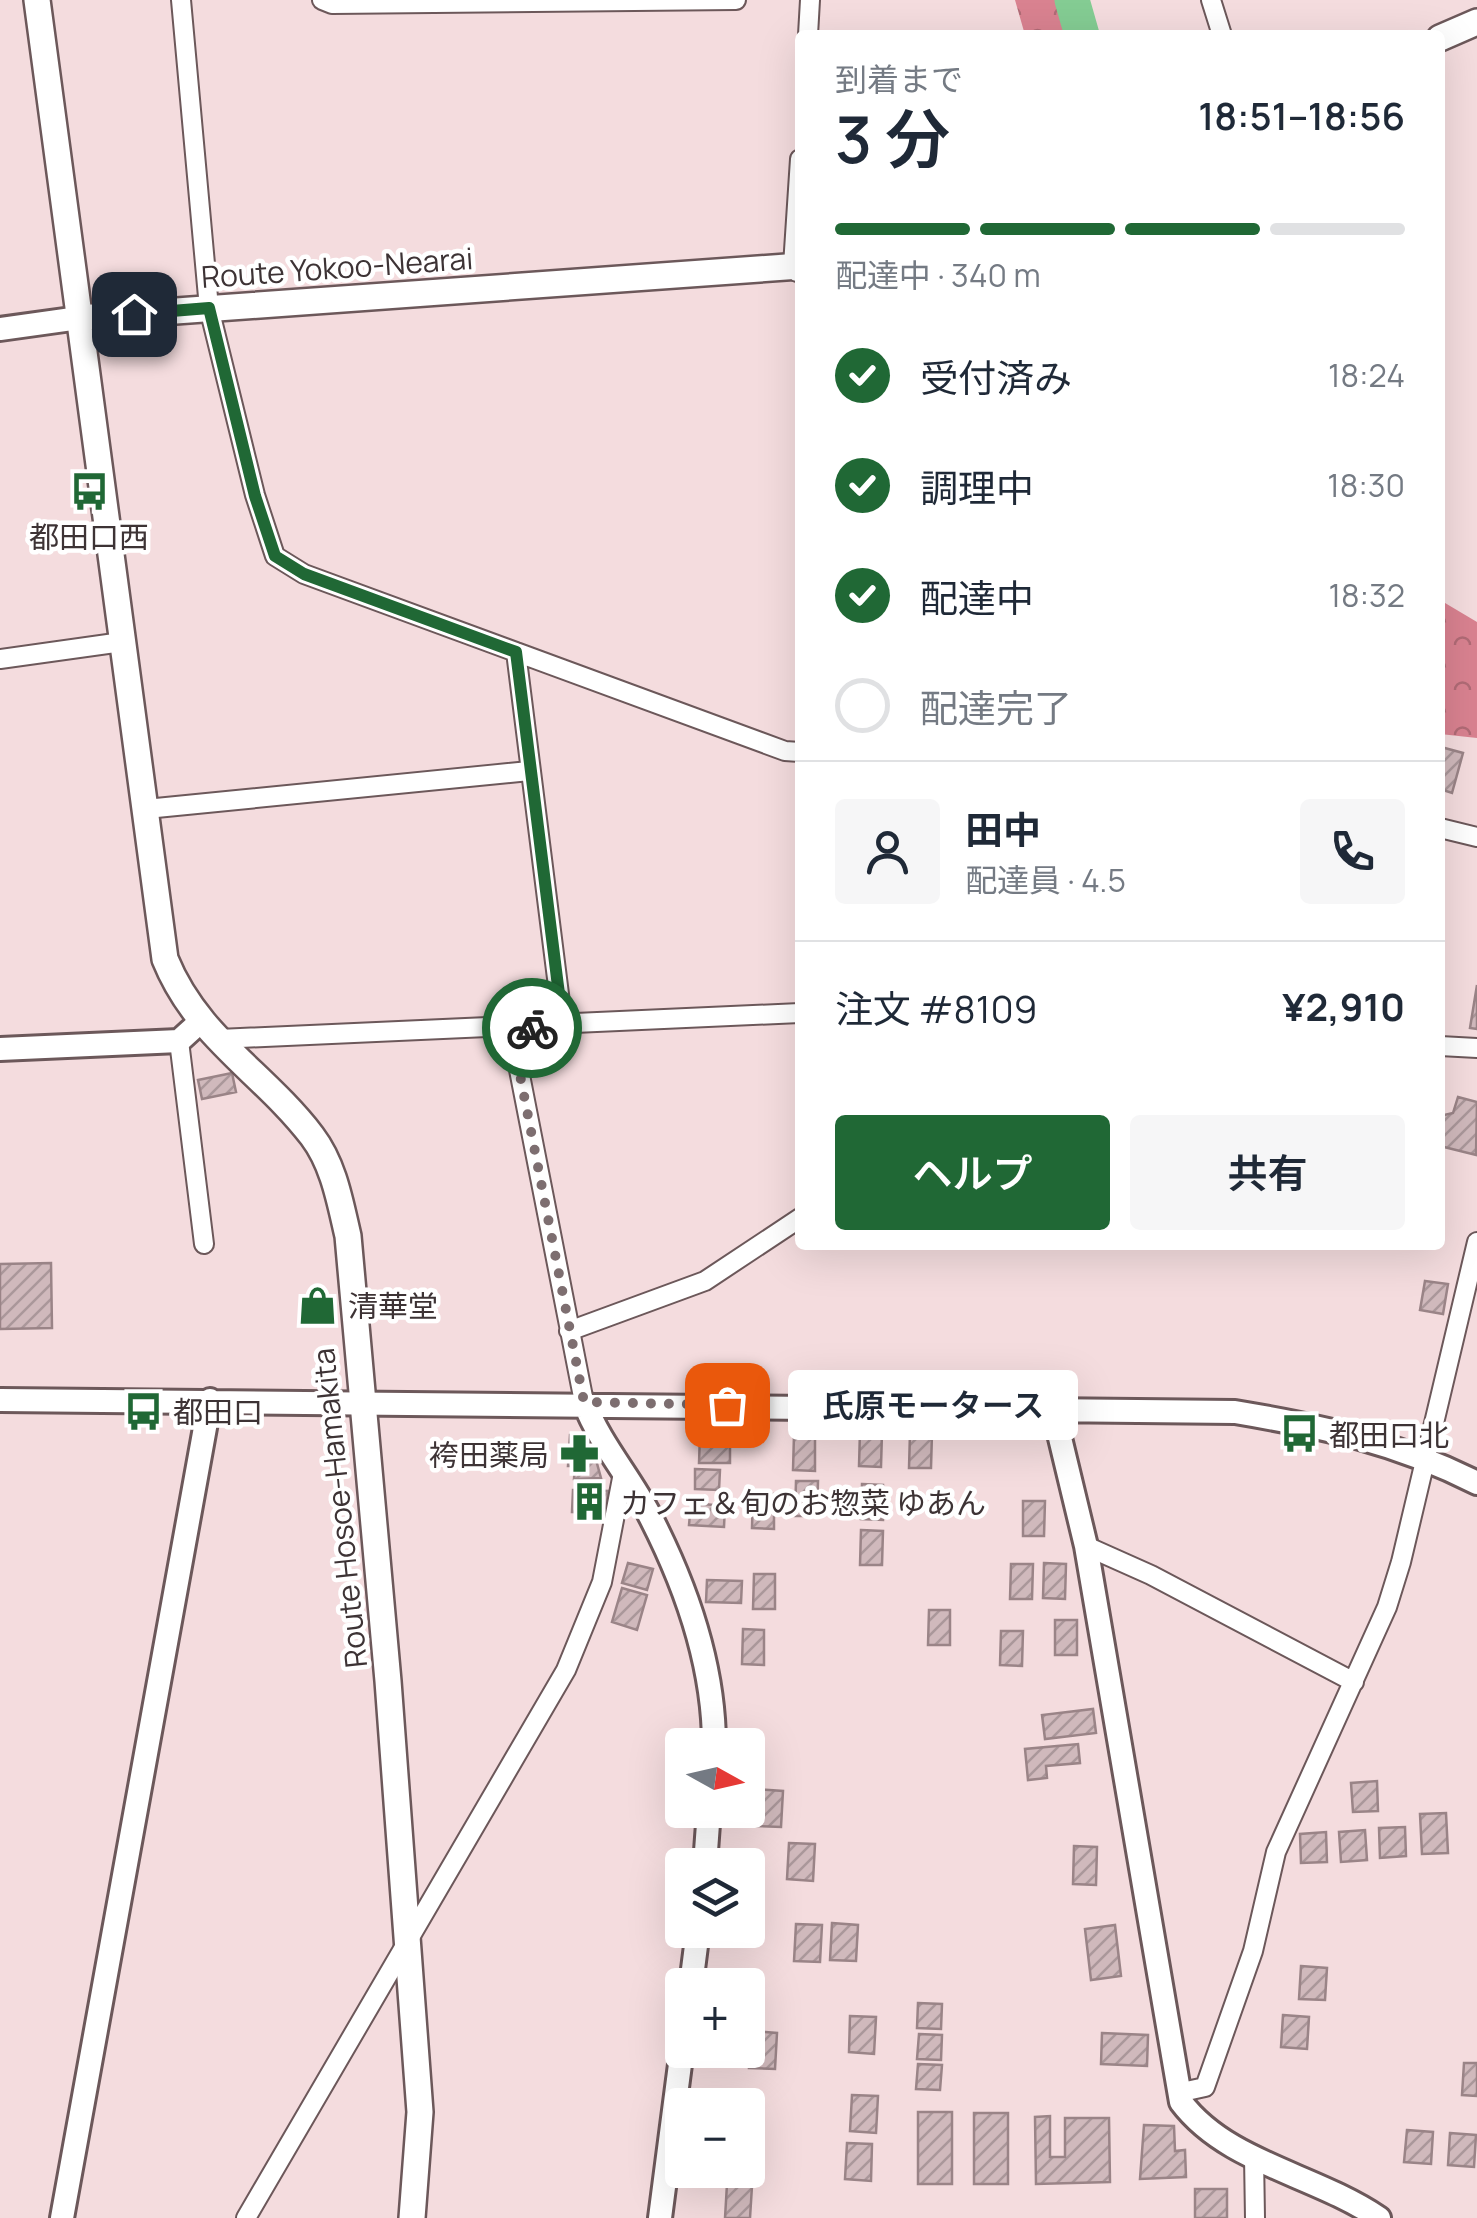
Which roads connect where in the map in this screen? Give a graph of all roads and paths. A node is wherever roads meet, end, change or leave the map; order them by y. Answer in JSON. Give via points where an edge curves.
{"nodes":[{"id":1,"x":36,"y":0,"type":"edge"},
{"id":2,"x":181,"y":0,"type":"edge"},
{"id":3,"x":736,"y":0,"type":"edge"},
{"id":4,"x":810,"y":0,"type":"edge"},
{"id":5,"x":1212,"y":0,"type":"edge"},
{"id":6,"x":329,"y":1,"type":"edge"},
{"id":7,"x":1477,"y":22,"type":"edge"},
{"id":8,"x":808,"y":30,"type":"edge"},
{"id":9,"x":1221,"y":30,"type":"edge"},
{"id":10,"x":1445,"y":36,"type":"edge"},
{"id":11,"x":795,"y":270,"type":"edge"},
{"id":12,"x":209,"y":308,"type":"junction"},
{"id":13,"x":79,"y":318,"type":"junction"},
{"id":14,"x":0,"y":329,"type":"edge"},
{"id":15,"x":122,"y":642,"type":"junction"},
{"id":16,"x":516,"y":652,"type":"junction"},
{"id":17,"x":0,"y":659,"type":"edge"},
{"id":18,"x":795,"y":752,"type":"edge"},
{"id":19,"x":529,"y":770,"type":"junction"},
{"id":20,"x":146,"y":809,"type":"junction"},
{"id":21,"x":1445,"y":829,"type":"edge"},
{"id":22,"x":1477,"y":837,"type":"edge"},
{"id":23,"x":795,"y":1014,"type":"edge"},
{"id":24,"x":563,"y":1026,"type":"junction"},
{"id":25,"x":511,"y":1029,"type":"junction"},
{"id":26,"x":210,"y":1030,"type":"junction"},
{"id":27,"x":179,"y":1042,"type":"junction"},
{"id":28,"x":1445,"y":1046,"type":"edge"},
{"id":29,"x":1477,"y":1048,"type":"edge"},
{"id":30,"x":0,"y":1049,"type":"edge"},
{"id":31,"x":795,"y":1221,"type":"edge"},
{"id":32,"x":1477,"y":1242,"type":"edge"},
{"id":33,"x":204,"y":1244,"type":"dead end"},
{"id":34,"x":569,"y":1330,"type":"junction"},
{"id":35,"x":0,"y":1400,"type":"edge"},
{"id":36,"x":210,"y":1400,"type":"junction"},
{"id":37,"x":362,"y":1400,"type":"junction"},
{"id":38,"x":584,"y":1402,"type":"junction"},
{"id":39,"x":1054,"y":1413,"type":"junction"},
{"id":40,"x":1427,"y":1458,"type":"junction"},
{"id":41,"x":623,"y":1472,"type":"junction"},
{"id":42,"x":1477,"y":1483,"type":"edge"},
{"id":43,"x":1086,"y":1546,"type":"junction"},
{"id":44,"x":1354,"y":1682,"type":"junction"},
{"id":45,"x":712,"y":1728,"type":"edge"},
{"id":46,"x":406,"y":1940,"type":"junction"},
{"id":47,"x":680,"y":2068,"type":"edge"},
{"id":48,"x":1182,"y":2092,"type":"junction"},
{"id":49,"x":1254,"y":2156,"type":"junction"},
{"id":50,"x":62,"y":2218,"type":"edge"},
{"id":51,"x":246,"y":2218,"type":"edge"},
{"id":52,"x":412,"y":2218,"type":"edge"},
{"id":53,"x":660,"y":2218,"type":"edge"},
{"id":54,"x":1254,"y":2218,"type":"edge"},
{"id":55,"x":1378,"y":2218,"type":"edge"}],
"edges":[{"from":1,"to":13,"type":"main road"},
{"from":2,"to":12,"type":"street"},
{"from":3,"to":6,"type":"street"},
{"from":4,"to":8,"type":"street"},
{"from":5,"to":9,"type":"street"},
{"from":7,"to":10,"type":"main road"},
{"from":11,"to":12,"type":"main road","name":"Route Yokoo-Nearai"},
{"from":12,"to":13,"type":"main road","name":"Route Yokoo-Nearai"},
{"from":12,"to":16,"type":"street","via":[[275,556],[304,574]]},
{"from":13,"to":14,"type":"street"},
{"from":13,"to":15,"type":"main road","name":"Route Hosoe-Hamakita"},
{"from":15,"to":17,"type":"street"},
{"from":15,"to":20,"type":"main road","name":"Route Hosoe-Hamakita"},
{"from":16,"to":18,"type":"street"},
{"from":16,"to":19,"type":"street"},
{"from":19,"to":20,"type":"street"},
{"from":19,"to":24,"type":"street"},
{"from":20,"to":26,"type":"main road","name":"Route Hosoe-Hamakita","via":[[165,959],[180,996]]},
{"from":21,"to":22,"type":"street"},
{"from":23,"to":24,"type":"street"},
{"from":24,"to":25,"type":"street"},
{"from":25,"to":26,"type":"street"},
{"from":25,"to":34,"type":"street"},
{"from":26,"to":27,"type":"street"},
{"from":26,"to":37,"type":"main road","name":"Route Hosoe-Hamakita","via":[[312,1136],[334,1176],[348,1236]]},
{"from":27,"to":30,"type":"street"},
{"from":27,"to":33,"type":"street"},
{"from":28,"to":29,"type":"street"},
{"from":31,"to":34,"type":"street","via":[[704,1281]]},
{"from":32,"to":40,"type":"street"},
{"from":34,"to":38,"type":"street"},
{"from":35,"to":36,"type":"street"},
{"from":36,"to":37,"type":"street"},
{"from":36,"to":50,"type":"street"},
{"from":37,"to":38,"type":"street"},
{"from":37,"to":46,"type":"main road","name":"Route Hosoe-Hamakita"},
{"from":38,"to":39,"type":"street"},
{"from":38,"to":41,"type":"street"},
{"from":39,"to":40,"type":"street","via":[[1235,1412],[1348,1431]]},
{"from":39,"to":43,"type":"street"},
{"from":40,"to":42,"type":"street"},
{"from":40,"to":44,"type":"street","via":[[1396,1577]]},
{"from":41,"to":45,"type":"street","via":[[679,1579],[704,1657]]},
{"from":41,"to":46,"type":"street","via":[[602,1582],[566,1670]]},
{"from":43,"to":44,"type":"street"},
{"from":43,"to":48,"type":"street"},
{"from":44,"to":48,"type":"street","via":[[1276,1852],[1253,1951],[1205,2088]]},
{"from":46,"to":51,"type":"street"},
{"from":46,"to":52,"type":"main road","name":"Route Hosoe-Hamakita","via":[[420,2112]]},
{"from":47,"to":53,"type":"street"},
{"from":48,"to":49,"type":"street","via":[[1181,2102],[1200,2128]]},
{"from":49,"to":54,"type":"street"},
{"from":49,"to":55,"type":"street","via":[[1316,2181]]}]}
